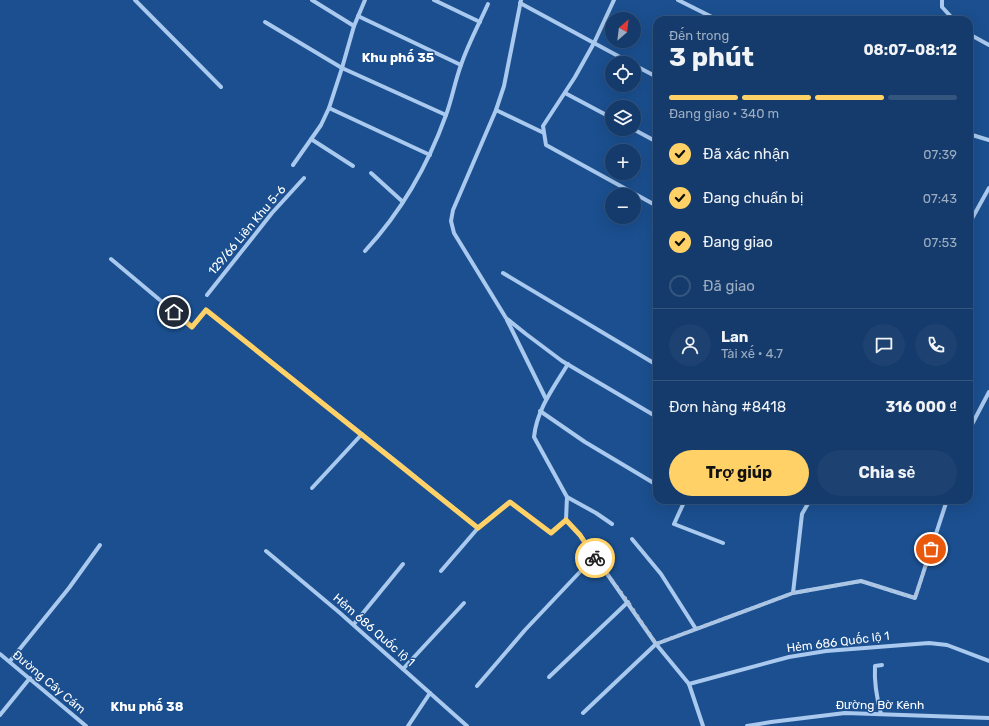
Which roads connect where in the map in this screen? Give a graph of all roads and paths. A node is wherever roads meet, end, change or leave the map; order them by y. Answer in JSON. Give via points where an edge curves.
{"nodes":[{"id":1,"x":135,"y":0,"type":"edge"},
{"id":2,"x":312,"y":0,"type":"edge"},
{"id":3,"x":365,"y":0,"type":"edge"},
{"id":4,"x":434,"y":0,"type":"edge"},
{"id":5,"x":614,"y":0,"type":"edge"},
{"id":6,"x":678,"y":0,"type":"edge"},
{"id":7,"x":942,"y":0,"type":"edge"},
{"id":8,"x":521,"y":2,"type":"edge"},
{"id":9,"x":488,"y":4,"type":"dead end"},
{"id":10,"x":358,"y":16,"type":"junction"},
{"id":11,"x":710,"y":16,"type":"edge"},
{"id":12,"x":950,"y":16,"type":"edge"},
{"id":13,"x":264,"y":22,"type":"dead end"},
{"id":14,"x":480,"y":22,"type":"junction"},
{"id":15,"x":354,"y":26,"type":"junction"},
{"id":16,"x":973,"y":36,"type":"edge"},
{"id":17,"x":594,"y":43,"type":"junction"},
{"id":18,"x":989,"y":45,"type":"edge"},
{"id":19,"x":618,"y":56,"type":"edge"},
{"id":20,"x":461,"y":65,"type":"junction"},
{"id":21,"x":342,"y":68,"type":"junction"},
{"id":22,"x":641,"y":68,"type":"edge"},
{"id":23,"x":653,"y":75,"type":"edge"},
{"id":24,"x":221,"y":87,"type":"dead end"},
{"id":25,"x":565,"y":93,"type":"junction"},
{"id":26,"x":329,"y":108,"type":"junction"},
{"id":27,"x":496,"y":110,"type":"junction"},
{"id":28,"x":605,"y":114,"type":"edge"},
{"id":29,"x":446,"y":115,"type":"junction"},
{"id":30,"x":544,"y":133,"type":"junction"},
{"id":31,"x":641,"y":133,"type":"edge"},
{"id":32,"x":973,"y":135,"type":"edge"},
{"id":33,"x":311,"y":139,"type":"junction"},
{"id":34,"x":653,"y":140,"type":"edge"},
{"id":35,"x":989,"y":140,"type":"edge"},
{"id":36,"x":430,"y":155,"type":"junction"},
{"id":37,"x":293,"y":165,"type":"dead end"},
{"id":38,"x":353,"y":166,"type":"dead end"},
{"id":39,"x":371,"y":173,"type":"dead end"},
{"id":40,"x":304,"y":178,"type":"dead end"},
{"id":41,"x":989,"y":188,"type":"edge"},
{"id":42,"x":403,"y":202,"type":"junction"},
{"id":43,"x":653,"y":204,"type":"edge"},
{"id":44,"x":973,"y":217,"type":"edge"},
{"id":45,"x":365,"y":251,"type":"dead end"},
{"id":46,"x":111,"y":259,"type":"dead end"},
{"id":47,"x":503,"y":273,"type":"dead end"},
{"id":48,"x":207,"y":295,"type":"dead end"},
{"id":49,"x":506,"y":318,"type":"junction"},
{"id":50,"x":653,"y":363,"type":"edge"},
{"id":51,"x":568,"y":364,"type":"junction"},
{"id":52,"x":989,"y":392,"type":"edge"},
{"id":53,"x":546,"y":399,"type":"junction"},
{"id":54,"x":540,"y":412,"type":"junction"},
{"id":55,"x":653,"y":415,"type":"edge"},
{"id":56,"x":973,"y":422,"type":"edge"},
{"id":57,"x":362,"y":434,"type":"junction"},
{"id":58,"x":653,"y":483,"type":"edge"},
{"id":59,"x":312,"y":488,"type":"dead end"},
{"id":60,"x":567,"y":497,"type":"junction"},
{"id":61,"x":682,"y":504,"type":"edge"},
{"id":62,"x":808,"y":504,"type":"edge"},
{"id":63,"x":946,"y":504,"type":"edge"},
{"id":64,"x":566,"y":520,"type":"junction"},
{"id":65,"x":612,"y":524,"type":"dead end"},
{"id":66,"x":478,"y":528,"type":"junction"},
{"id":67,"x":632,"y":538,"type":"dead end"},
{"id":68,"x":723,"y":543,"type":"dead end"},
{"id":69,"x":100,"y":545,"type":"dead end"},
{"id":70,"x":266,"y":552,"type":"dead end"},
{"id":71,"x":594,"y":557,"type":"junction"},
{"id":72,"x":403,"y":564,"type":"dead end"},
{"id":73,"x":441,"y":571,"type":"dead end"},
{"id":74,"x":793,"y":593,"type":"junction"},
{"id":75,"x":628,"y":602,"type":"junction"},
{"id":76,"x":464,"y":603,"type":"dead end"},
{"id":77,"x":354,"y":624,"type":"junction"},
{"id":78,"x":696,"y":629,"type":"junction"},
{"id":79,"x":656,"y":644,"type":"junction"},
{"id":80,"x":0,"y":654,"type":"edge"},
{"id":81,"x":10,"y":661,"type":"junction"},
{"id":82,"x":989,"y":661,"type":"edge"},
{"id":83,"x":882,"y":665,"type":"dead end"},
{"id":84,"x":403,"y":669,"type":"junction"},
{"id":85,"x":549,"y":677,"type":"dead end"},
{"id":86,"x":30,"y":678,"type":"junction"},
{"id":87,"x":689,"y":684,"type":"junction"},
{"id":88,"x":477,"y":686,"type":"dead end"},
{"id":89,"x":430,"y":693,"type":"junction"},
{"id":90,"x":583,"y":713,"type":"dead end"},
{"id":91,"x":881,"y":714,"type":"junction"},
{"id":92,"x":0,"y":715,"type":"edge"},
{"id":93,"x":989,"y":718,"type":"edge"},
{"id":94,"x":86,"y":726,"type":"edge"},
{"id":95,"x":408,"y":726,"type":"edge"},
{"id":96,"x":467,"y":726,"type":"edge"},
{"id":97,"x":703,"y":726,"type":"edge"},
{"id":98,"x":747,"y":726,"type":"edge"}],
"edges":[{"from":1,"to":24,"type":"street"},
{"from":2,"to":15,"type":"street"},
{"from":3,"to":10,"type":"street"},
{"from":4,"to":14,"type":"street"},
{"from":5,"to":17,"type":"street"},
{"from":6,"to":11,"type":"street"},
{"from":7,"to":12,"type":"street","via":[[942,7]]},
{"from":8,"to":17,"type":"street"},
{"from":8,"to":27,"type":"street","via":[[504,86]]},
{"from":9,"to":14,"type":"street"},
{"from":10,"to":15,"type":"street"},
{"from":10,"to":20,"type":"street"},
{"from":13,"to":21,"type":"street"},
{"from":14,"to":20,"type":"street"},
{"from":15,"to":21,"type":"street"},
{"from":16,"to":18,"type":"street"},
{"from":17,"to":19,"type":"street"},
{"from":17,"to":25,"type":"street"},
{"from":20,"to":29,"type":"street"},
{"from":21,"to":26,"type":"street"},
{"from":21,"to":29,"type":"street"},
{"from":22,"to":23,"type":"street"},
{"from":25,"to":28,"type":"street"},
{"from":25,"to":30,"type":"street","via":[[543,126]]},
{"from":26,"to":33,"type":"street"},
{"from":26,"to":36,"type":"street"},
{"from":27,"to":30,"type":"street"},
{"from":27,"to":49,"type":"street","via":[[453,210],[451,222],[454,233]]},
{"from":29,"to":36,"type":"street"},
{"from":30,"to":43,"type":"street","via":[[546,145]]},
{"from":31,"to":34,"type":"street"},
{"from":32,"to":35,"type":"street"},
{"from":33,"to":37,"type":"street"},
{"from":33,"to":38,"type":"street"},
{"from":36,"to":42,"type":"street"},
{"from":39,"to":42,"type":"street"},
{"from":40,"to":48,"type":"street","name":"129/66 Liên Khu 5-6","via":[[272,213]]},
{"from":41,"to":44,"type":"street"},
{"from":42,"to":45,"type":"street"},
{"from":46,"to":57,"type":"street","via":[[192,327],[206,310]]},
{"from":47,"to":50,"type":"street"},
{"from":49,"to":51,"type":"street"},
{"from":49,"to":53,"type":"street"},
{"from":51,"to":53,"type":"street"},
{"from":51,"to":55,"type":"street"},
{"from":52,"to":56,"type":"street"},
{"from":53,"to":54,"type":"street"},
{"from":54,"to":58,"type":"street"},
{"from":54,"to":60,"type":"street","via":[[534,436]]},
{"from":57,"to":59,"type":"street"},
{"from":57,"to":66,"type":"street"},
{"from":60,"to":64,"type":"street"},
{"from":60,"to":65,"type":"street"},
{"from":61,"to":68,"type":"street","via":[[674,524]]},
{"from":62,"to":74,"type":"street","via":[[802,514]]},
{"from":63,"to":74,"type":"street","via":[[915,598],[861,581]]},
{"from":64,"to":66,"type":"street","via":[[551,533],[510,502]]},
{"from":64,"to":71,"type":"street","via":[[580,535]]},
{"from":66,"to":73,"type":"street"},
{"from":67,"to":78,"type":"street","via":[[661,574]]},
{"from":69,"to":81,"type":"street"},
{"from":70,"to":77,"type":"street","name":"Hẻm 686 Quốc lộ 1"},
{"from":71,"to":75,"type":"street"},
{"from":71,"to":88,"type":"street","via":[[525,630]]},
{"from":72,"to":77,"type":"street"},
{"from":74,"to":78,"type":"street"},
{"from":75,"to":79,"type":"street"},
{"from":75,"to":85,"type":"street"},
{"from":76,"to":84,"type":"street"},
{"from":77,"to":84,"type":"street","name":"Hẻm 686 Quốc lộ 1"},
{"from":78,"to":79,"type":"street"},
{"from":79,"to":87,"type":"street"},
{"from":79,"to":90,"type":"street"},
{"from":80,"to":81,"type":"street","name":"Đường Cây Cám"},
{"from":81,"to":86,"type":"street","name":"Đường Cây Cám"},
{"from":82,"to":87,"type":"street","name":"Hẻm 686 Quốc lộ 1","via":[[947,645],[913,644],[826,651],[789,657]]},
{"from":83,"to":91,"type":"street","via":[[875,666]]},
{"from":84,"to":89,"type":"street","name":"Hẻm 686 Quốc lộ 1"},
{"from":86,"to":92,"type":"street"},
{"from":86,"to":94,"type":"street","name":"Đường Cây Cám"},
{"from":87,"to":97,"type":"street"},
{"from":89,"to":95,"type":"street"},
{"from":89,"to":96,"type":"street","name":"Hẻm 686 Quốc lộ 1"},
{"from":91,"to":93,"type":"street","name":"Đường Bờ Kênh"},
{"from":91,"to":98,"type":"street","name":"Đường Bờ Kênh","via":[[845,713]]}]}
